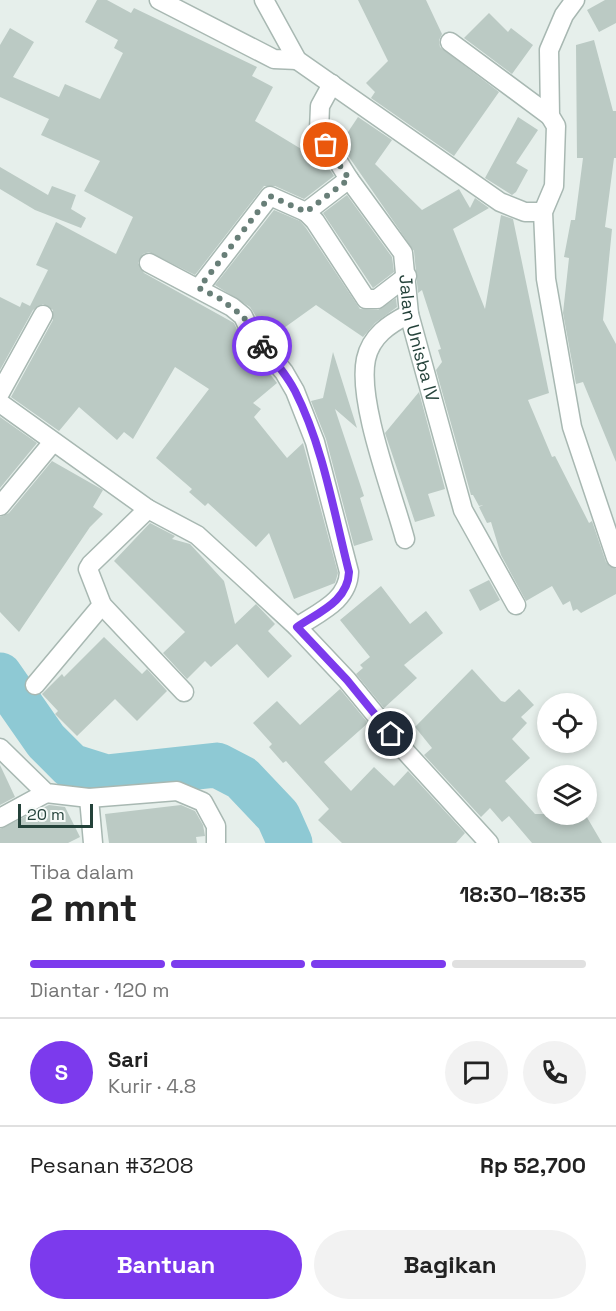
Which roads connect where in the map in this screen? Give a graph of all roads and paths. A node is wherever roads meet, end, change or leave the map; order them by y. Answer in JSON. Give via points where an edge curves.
{"nodes":[{"id":1,"x":159,"y":0,"type":"edge"},
{"id":2,"x":264,"y":0,"type":"edge"},
{"id":3,"x":575,"y":0,"type":"edge"},
{"id":4,"x":450,"y":42,"type":"dead end"},
{"id":5,"x":297,"y":60,"type":"junction"},
{"id":6,"x":332,"y":84,"type":"junction"},
{"id":7,"x":550,"y":116,"type":"junction"},
{"id":8,"x":349,"y":179,"type":"junction"},
{"id":9,"x":306,"y":212,"type":"junction"},
{"id":10,"x":543,"y":212,"type":"junction"},
{"id":11,"x":149,"y":263,"type":"dead end"},
{"id":12,"x":407,"y":276,"type":"junction"},
{"id":13,"x":199,"y":288,"type":"junction"},
{"id":14,"x":409,"y":314,"type":"junction"},
{"id":15,"x":43,"y":315,"type":"dead end"},
{"id":16,"x":0,"y":393,"type":"edge"},
{"id":17,"x":0,"y":403,"type":"edge"},
{"id":18,"x":53,"y":442,"type":"junction"},
{"id":19,"x":0,"y":506,"type":"edge"},
{"id":20,"x":148,"y":509,"type":"junction"},
{"id":21,"x":405,"y":538,"type":"dead end"},
{"id":22,"x":616,"y":558,"type":"edge"},
{"id":23,"x":102,"y":605,"type":"junction"},
{"id":24,"x":516,"y":605,"type":"dead end"},
{"id":25,"x":297,"y":627,"type":"junction"},
{"id":26,"x":35,"y":685,"type":"dead end"},
{"id":27,"x":184,"y":692,"type":"dead end"},
{"id":28,"x":0,"y":748,"type":"edge"},
{"id":29,"x":46,"y":793,"type":"junction"},
{"id":30,"x":89,"y":798,"type":"junction"},
{"id":31,"x":0,"y":818,"type":"edge"},
{"id":32,"x":93,"y":843,"type":"edge"},
{"id":33,"x":216,"y":843,"type":"edge"},
{"id":34,"x":489,"y":843,"type":"edge"}],
"edges":[{"from":1,"to":5,"type":"street","via":[[274,59]]},
{"from":2,"to":5,"type":"street"},
{"from":3,"to":7,"type":"street","via":[[549,50]]},
{"from":4,"to":7,"type":"street"},
{"from":5,"to":6,"type":"street"},
{"from":6,"to":8,"type":"street","name":"Jalan Unisba lV","via":[[321,106],[319,131]]},
{"from":6,"to":10,"type":"street","via":[[500,202],[525,212]]},
{"from":7,"to":10,"type":"street","via":[[556,126],[555,186]]},
{"from":8,"to":9,"type":"street"},
{"from":8,"to":12,"type":"street","name":"Jalan Unisba lV","via":[[403,253]]},
{"from":9,"to":12,"type":"street","via":[[366,299],[376,299]]},
{"from":9,"to":13,"type":"street","via":[[270,196]]},
{"from":10,"to":22,"type":"street","via":[[546,279],[572,427]]},
{"from":11,"to":13,"type":"street"},
{"from":12,"to":14,"type":"street","name":"Jalan Unisba lV"},
{"from":13,"to":25,"type":"street","via":[[243,316],[295,392],[315,442],[349,572],[349,586],[341,597]]},
{"from":14,"to":21,"type":"street","via":[[376,336],[366,359],[369,411]]},
{"from":14,"to":24,"type":"street","name":"Jalan Unisba lV","via":[[463,510]]},
{"from":15,"to":16,"type":"street"},
{"from":17,"to":18,"type":"street"},
{"from":18,"to":19,"type":"street"},
{"from":18,"to":20,"type":"street"},
{"from":20,"to":23,"type":"street","via":[[88,569]]},
{"from":20,"to":25,"type":"street","via":[[197,535]]},
{"from":23,"to":26,"type":"street"},
{"from":23,"to":27,"type":"street"},
{"from":25,"to":34,"type":"street"},
{"from":28,"to":29,"type":"street"},
{"from":29,"to":30,"type":"street"},
{"from":29,"to":31,"type":"street"},
{"from":30,"to":32,"type":"street"},
{"from":30,"to":33,"type":"street","via":[[177,790],[203,802],[216,826]]}]}
